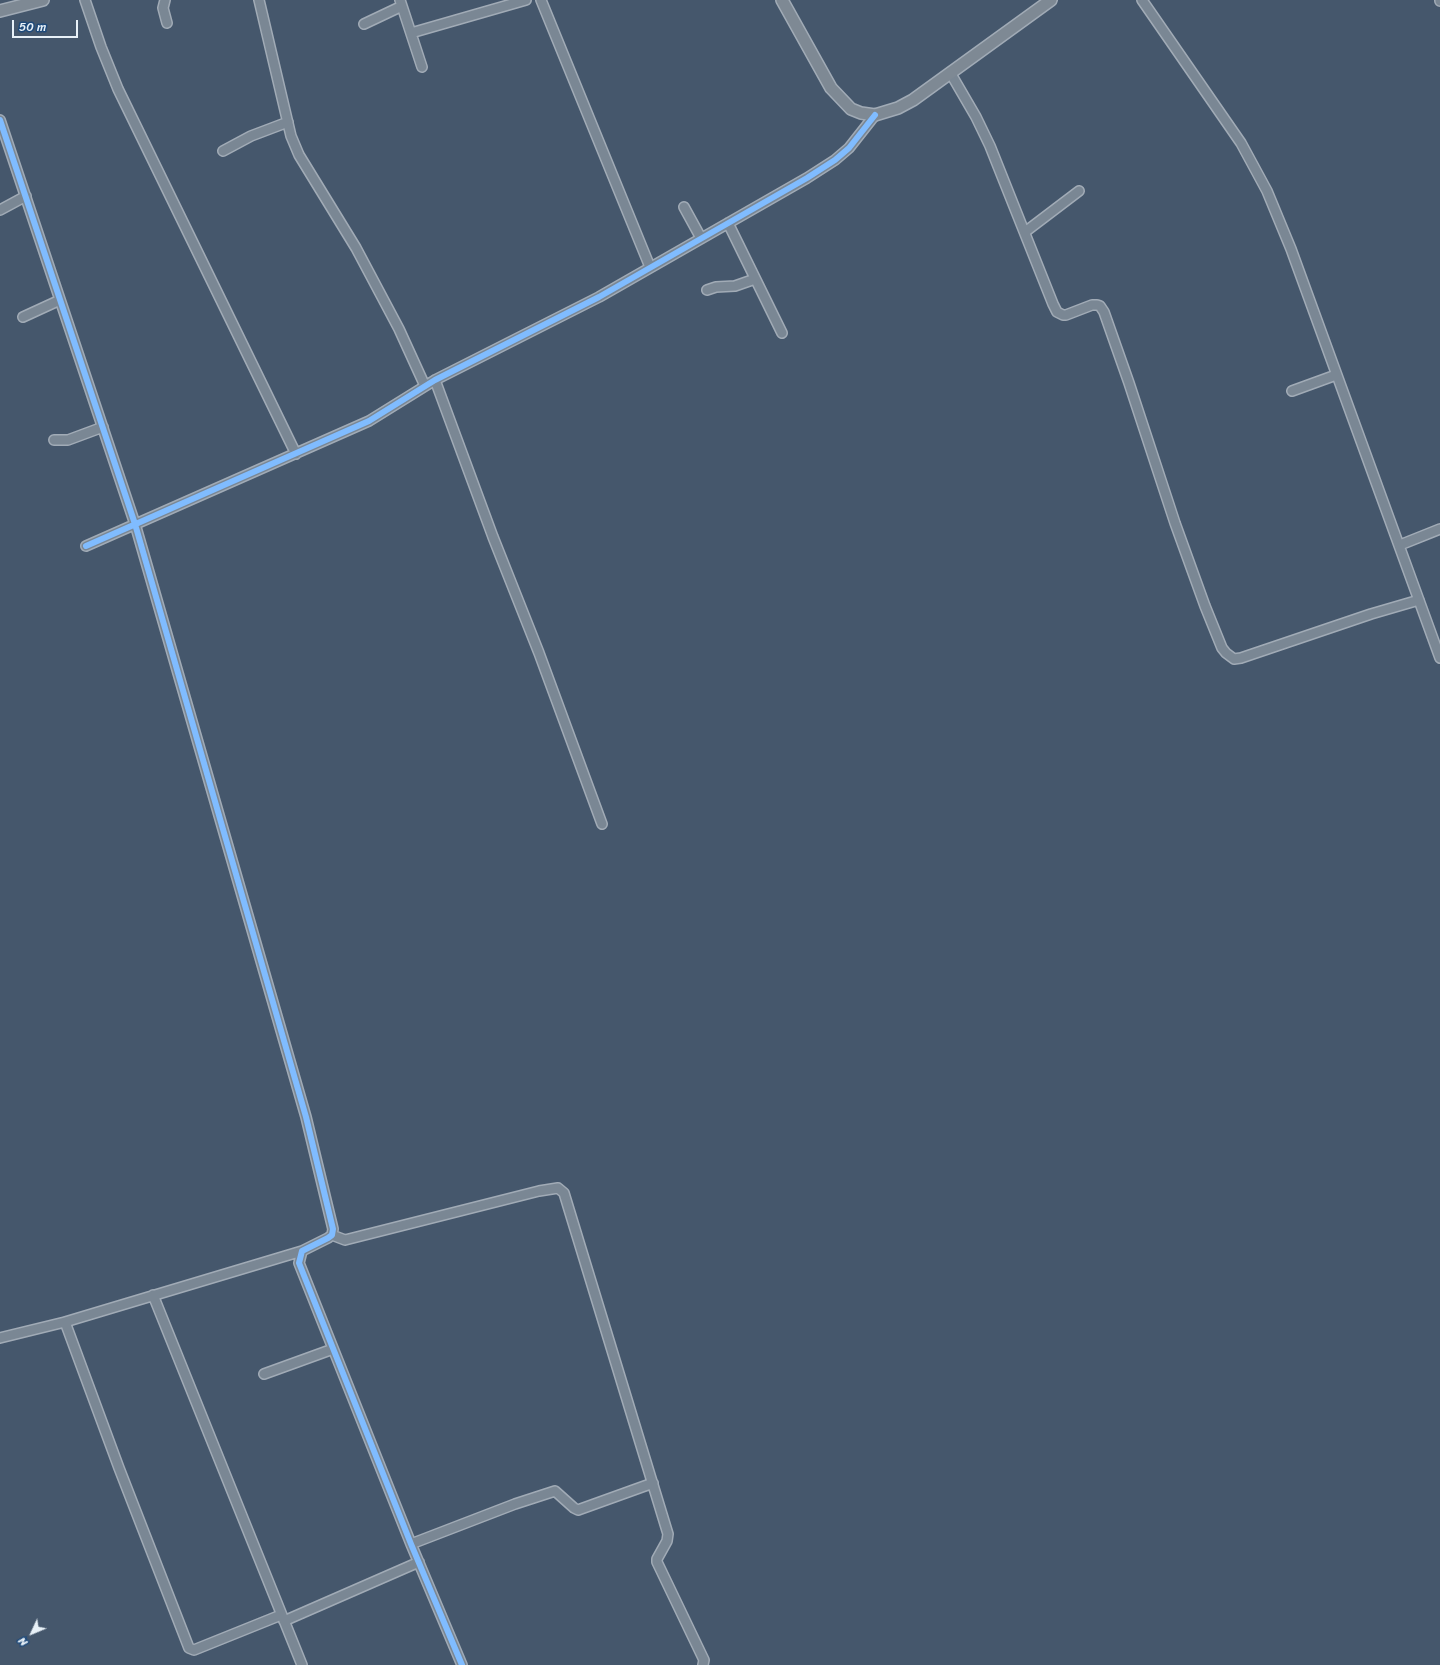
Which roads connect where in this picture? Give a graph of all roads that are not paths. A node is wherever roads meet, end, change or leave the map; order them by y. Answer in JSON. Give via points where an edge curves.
{"nodes":[{"id":1,"x":43,"y":0,"type":"edge"},
{"id":2,"x":85,"y":0,"type":"edge"},
{"id":3,"x":165,"y":0,"type":"edge"},
{"id":4,"x":259,"y":0,"type":"edge"},
{"id":5,"x":526,"y":0,"type":"edge"},
{"id":6,"x":541,"y":0,"type":"edge"},
{"id":7,"x":782,"y":0,"type":"edge"},
{"id":8,"x":1051,"y":0,"type":"edge"},
{"id":9,"x":1142,"y":0,"type":"edge"},
{"id":10,"x":401,"y":3,"type":"edge"},
{"id":11,"x":0,"y":12,"type":"edge"},
{"id":12,"x":167,"y":23,"type":"dead end"},
{"id":13,"x":364,"y":24,"type":"dead end"},
{"id":14,"x":411,"y":33,"type":"junction"},
{"id":15,"x":422,"y":67,"type":"dead end"},
{"id":16,"x":951,"y":74,"type":"junction"},
{"id":17,"x":875,"y":114,"type":"junction"},
{"id":18,"x":0,"y":120,"type":"edge"},
{"id":19,"x":288,"y":122,"type":"junction"},
{"id":20,"x":4,"y":143,"type":"edge"},
{"id":21,"x":223,"y":151,"type":"dead end"},
{"id":22,"x":1078,"y":191,"type":"dead end"},
{"id":23,"x":26,"y":196,"type":"junction"},
{"id":24,"x":684,"y":207,"type":"dead end"},
{"id":25,"x":0,"y":210,"type":"edge"},
{"id":26,"x":728,"y":223,"type":"junction"},
{"id":27,"x":1025,"y":232,"type":"junction"},
{"id":28,"x":701,"y":238,"type":"junction"},
{"id":29,"x":650,"y":268,"type":"junction"},
{"id":30,"x":755,"y":279,"type":"junction"},
{"id":31,"x":707,"y":290,"type":"dead end"},
{"id":32,"x":60,"y":300,"type":"junction"},
{"id":33,"x":23,"y":317,"type":"dead end"},
{"id":34,"x":782,"y":333,"type":"dead end"},
{"id":35,"x":1336,"y":376,"type":"junction"},
{"id":36,"x":435,"y":380,"type":"junction"},
{"id":37,"x":425,"y":386,"type":"junction"},
{"id":38,"x":1292,"y":391,"type":"dead end"},
{"id":39,"x":103,"y":427,"type":"junction"},
{"id":40,"x":54,"y":440,"type":"dead end"},
{"id":41,"x":296,"y":454,"type":"junction"},
{"id":42,"x":135,"y":524,"type":"junction"},
{"id":43,"x":1440,"y":529,"type":"edge"},
{"id":44,"x":1400,"y":545,"type":"junction"},
{"id":45,"x":86,"y":546,"type":"dead end"},
{"id":46,"x":1419,"y":600,"type":"junction"},
{"id":47,"x":1440,"y":658,"type":"edge"},
{"id":48,"x":602,"y":824,"type":"dead end"},
{"id":49,"x":332,"y":1234,"type":"junction"},
{"id":50,"x":302,"y":1251,"type":"junction"},
{"id":51,"x":153,"y":1295,"type":"junction"},
{"id":52,"x":65,"y":1322,"type":"junction"},
{"id":53,"x":0,"y":1338,"type":"edge"},
{"id":54,"x":333,"y":1349,"type":"junction"},
{"id":55,"x":264,"y":1374,"type":"dead end"},
{"id":56,"x":653,"y":1483,"type":"junction"},
{"id":57,"x":410,"y":1543,"type":"junction"},
{"id":58,"x":419,"y":1562,"type":"junction"},
{"id":59,"x":282,"y":1618,"type":"junction"},
{"id":60,"x":302,"y":1665,"type":"edge"},
{"id":61,"x":462,"y":1665,"type":"edge"},
{"id":62,"x":703,"y":1665,"type":"edge"}],
"edges":[{"from":1,"to":11,"type":"main road"},
{"from":2,"to":41,"type":"street","via":[[118,89]]},
{"from":3,"to":12,"type":"street","via":[[163,8]]},
{"from":4,"to":19,"type":"street"},
{"from":5,"to":14,"type":"street"},
{"from":6,"to":29,"type":"street"},
{"from":7,"to":17,"type":"main road","via":[[835,93],[851,109]]},
{"from":8,"to":16,"type":"main road"},
{"from":9,"to":35,"type":"street","via":[[1242,143],[1260,176],[1291,249]]},
{"from":10,"to":13,"type":"street"},
{"from":10,"to":14,"type":"street"},
{"from":14,"to":15,"type":"street"},
{"from":16,"to":17,"type":"main road","via":[[898,108]]},
{"from":16,"to":27,"type":"street","via":[[990,146]]},
{"from":17,"to":26,"type":"street","via":[[849,148],[835,160]]},
{"from":18,"to":20,"type":"street"},
{"from":19,"to":21,"type":"street","via":[[251,136]]},
{"from":19,"to":37,"type":"street","via":[[299,155],[356,248],[399,329]]},
{"from":20,"to":23,"type":"street"},
{"from":22,"to":27,"type":"street"},
{"from":23,"to":25,"type":"street"},
{"from":23,"to":32,"type":"street"},
{"from":24,"to":28,"type":"street"},
{"from":26,"to":28,"type":"street"},
{"from":26,"to":30,"type":"street"},
{"from":27,"to":46,"type":"street","via":[[1058,312],[1063,315],[1097,305],[1104,312],[1178,531],[1205,606],[1226,653],[1234,659],[1241,658]]},
{"from":28,"to":29,"type":"street"},
{"from":29,"to":36,"type":"street","via":[[599,297]]},
{"from":30,"to":31,"type":"street","via":[[735,286]]},
{"from":30,"to":34,"type":"street"},
{"from":32,"to":33,"type":"street"},
{"from":32,"to":39,"type":"street"},
{"from":35,"to":38,"type":"street"},
{"from":35,"to":44,"type":"street"},
{"from":36,"to":37,"type":"street"},
{"from":36,"to":48,"type":"street"},
{"from":37,"to":41,"type":"street","via":[[369,421]]},
{"from":39,"to":40,"type":"street","via":[[68,440]]},
{"from":39,"to":42,"type":"street"},
{"from":41,"to":42,"type":"street"},
{"from":42,"to":45,"type":"street"},
{"from":42,"to":49,"type":"street","via":[[306,1118],[333,1223]]},
{"from":43,"to":44,"type":"street"},
{"from":44,"to":46,"type":"street"},
{"from":46,"to":47,"type":"street"},
{"from":49,"to":50,"type":"street"},
{"from":49,"to":56,"type":"street","via":[[345,1240],[539,1191],[561,1189]]},
{"from":50,"to":51,"type":"street"},
{"from":50,"to":54,"type":"street","via":[[299,1263],[301,1270]]},
{"from":51,"to":52,"type":"street"},
{"from":51,"to":59,"type":"street"},
{"from":52,"to":53,"type":"street"},
{"from":52,"to":59,"type":"street","via":[[189,1648],[194,1650]]},
{"from":54,"to":55,"type":"street"},
{"from":54,"to":57,"type":"street"},
{"from":56,"to":57,"type":"street","via":[[578,1510],[555,1491]]},
{"from":56,"to":62,"type":"street","via":[[668,1534],[657,1562],[704,1660]]},
{"from":57,"to":58,"type":"street"},
{"from":58,"to":59,"type":"street"},
{"from":58,"to":61,"type":"street"},
{"from":59,"to":60,"type":"street"}]}
